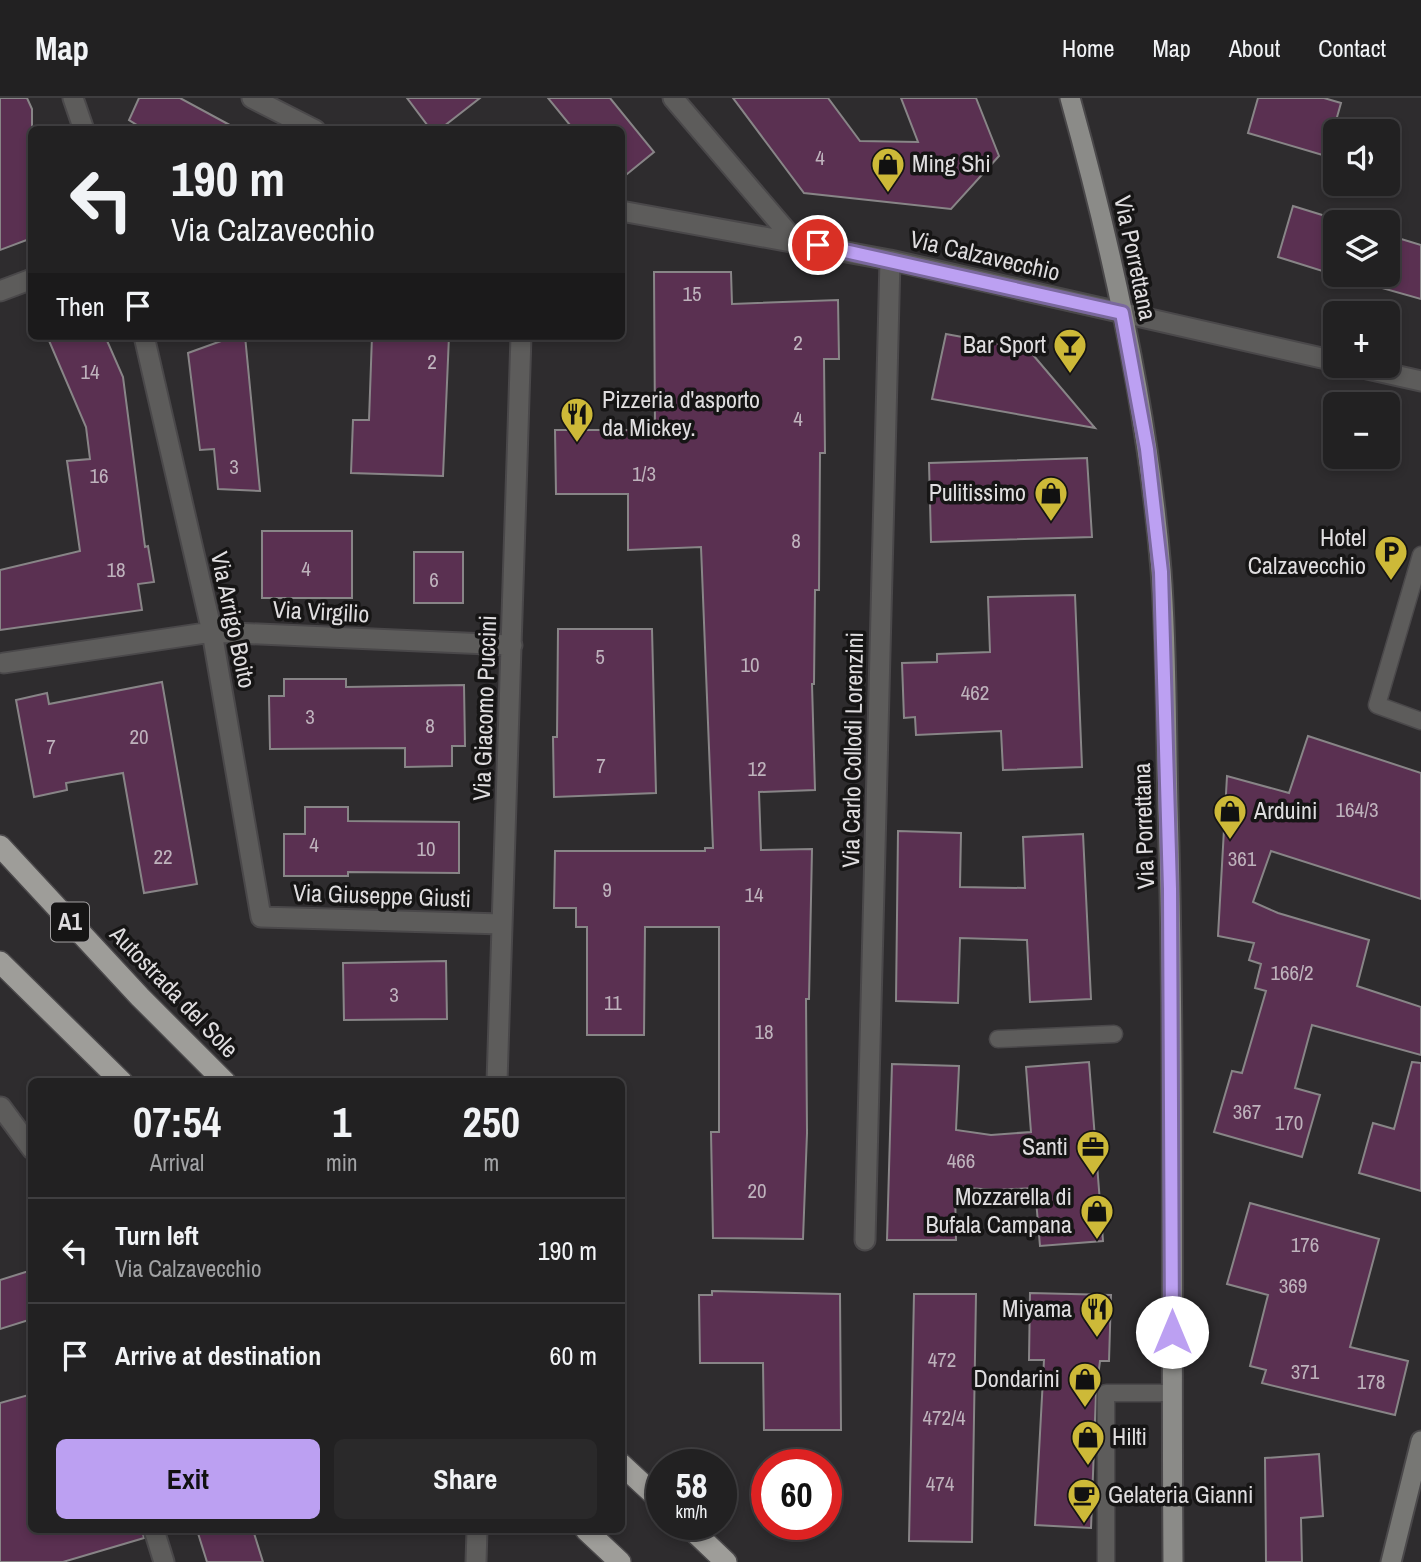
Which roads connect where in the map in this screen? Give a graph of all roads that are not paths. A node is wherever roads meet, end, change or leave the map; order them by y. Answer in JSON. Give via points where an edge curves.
{"nodes":[{"id":1,"x":73,"y":98,"type":"edge"},
{"id":2,"x":252,"y":98,"type":"edge"},
{"id":3,"x":673,"y":98,"type":"edge"},
{"id":4,"x":1070,"y":98,"type":"edge"},
{"id":5,"x":83,"y":126,"type":"edge"},
{"id":6,"x":307,"y":126,"type":"edge"},
{"id":7,"x":625,"y":212,"type":"edge"},
{"id":8,"x":794,"y":240,"type":"junction"},
{"id":9,"x":890,"y":260,"type":"junction"},
{"id":10,"x":28,"y":280,"type":"edge"},
{"id":11,"x":0,"y":291,"type":"edge"},
{"id":12,"x":1122,"y":313,"type":"junction"},
{"id":13,"x":145,"y":340,"type":"edge"},
{"id":14,"x":521,"y":340,"type":"edge"},
{"id":15,"x":1323,"y":358,"type":"edge"},
{"id":16,"x":1400,"y":376,"type":"edge"},
{"id":17,"x":1421,"y":381,"type":"edge"},
{"id":18,"x":1421,"y":555,"type":"edge"},
{"id":19,"x":212,"y":632,"type":"junction"},
{"id":20,"x":512,"y":645,"type":"junction"},
{"id":21,"x":4,"y":663,"type":"dead end"},
{"id":22,"x":1421,"y":721,"type":"edge"},
{"id":23,"x":0,"y":846,"type":"edge"},
{"id":24,"x":261,"y":917,"type":"joint"},
{"id":25,"x":502,"y":924,"type":"junction"},
{"id":26,"x":0,"y":962,"type":"edge"},
{"id":27,"x":1114,"y":1034,"type":"dead end"},
{"id":28,"x":998,"y":1039,"type":"dead end"},
{"id":29,"x":118,"y":1078,"type":"edge"},
{"id":30,"x":221,"y":1078,"type":"edge"},
{"id":31,"x":497,"y":1078,"type":"edge"},
{"id":32,"x":2,"y":1107,"type":"edge"},
{"id":33,"x":28,"y":1143,"type":"edge"},
{"id":34,"x":865,"y":1240,"type":"dead end"},
{"id":35,"x":1172,"y":1393,"type":"junction"},
{"id":36,"x":1421,"y":1441,"type":"edge"},
{"id":37,"x":625,"y":1468,"type":"edge"},
{"id":38,"x":646,"y":1487,"type":"edge"},
{"id":39,"x":155,"y":1533,"type":"edge"},
{"id":40,"x":477,"y":1533,"type":"edge"},
{"id":41,"x":589,"y":1533,"type":"edge"},
{"id":42,"x":703,"y":1540,"type":"edge"},
{"id":43,"x":164,"y":1562,"type":"edge"},
{"id":44,"x":476,"y":1562,"type":"edge"},
{"id":45,"x":620,"y":1562,"type":"edge"},
{"id":46,"x":726,"y":1562,"type":"edge"},
{"id":47,"x":1106,"y":1562,"type":"edge"},
{"id":48,"x":1173,"y":1562,"type":"edge"},
{"id":49,"x":1391,"y":1562,"type":"edge"}],
"edges":[{"from":1,"to":5,"type":"street"},
{"from":2,"to":6,"type":"street"},
{"from":3,"to":8,"type":"street"},
{"from":4,"to":12,"type":"main road","name":"Via Porrettana"},
{"from":7,"to":8,"type":"street","name":"Via Calzavecchio"},
{"from":8,"to":9,"type":"street","name":"Via Calzavecchio"},
{"from":9,"to":12,"type":"street","name":"Via Calzavecchio"},
{"from":9,"to":34,"type":"street","name":"Via Carlo Collodi Lorenzini"},
{"from":10,"to":11,"type":"street"},
{"from":12,"to":15,"type":"street","name":"Via Calzavecchio"},
{"from":12,"to":35,"type":"main road","name":"Via Porrettana","via":[[1147,449],[1161,572],[1170,889]]},
{"from":13,"to":19,"type":"street","name":"Via Arrigo Boito"},
{"from":14,"to":20,"type":"street","name":"Via Giacomo Puccini"},
{"from":16,"to":17,"type":"street"},
{"from":18,"to":22,"type":"lane","via":[[1377,705]]},
{"from":19,"to":20,"type":"street","name":"Via Virgilio"},
{"from":19,"to":21,"type":"street","name":"Via Virgilio"},
{"from":19,"to":24,"type":"street","name":"Via Arrigo Boito"},
{"from":20,"to":25,"type":"street","name":"Via Giacomo Puccini"},
{"from":23,"to":30,"type":"highway","name":"Autostrada del Sole","number":"A1"},
{"from":24,"to":25,"type":"street","name":"Via Giuseppe Giusti"},
{"from":25,"to":31,"type":"street","name":"Via Giacomo Puccini"},
{"from":26,"to":29,"type":"highway"},
{"from":27,"to":28,"type":"lane"},
{"from":32,"to":33,"type":"street"},
{"from":35,"to":47,"type":"lane","via":[[1106,1393]]},
{"from":35,"to":48,"type":"main road","name":"Via Porrettana"},
{"from":36,"to":49,"type":"main road"},
{"from":37,"to":38,"type":"highway"},
{"from":39,"to":43,"type":"street"},
{"from":40,"to":44,"type":"street"},
{"from":41,"to":45,"type":"highway"},
{"from":42,"to":46,"type":"highway"}]}
